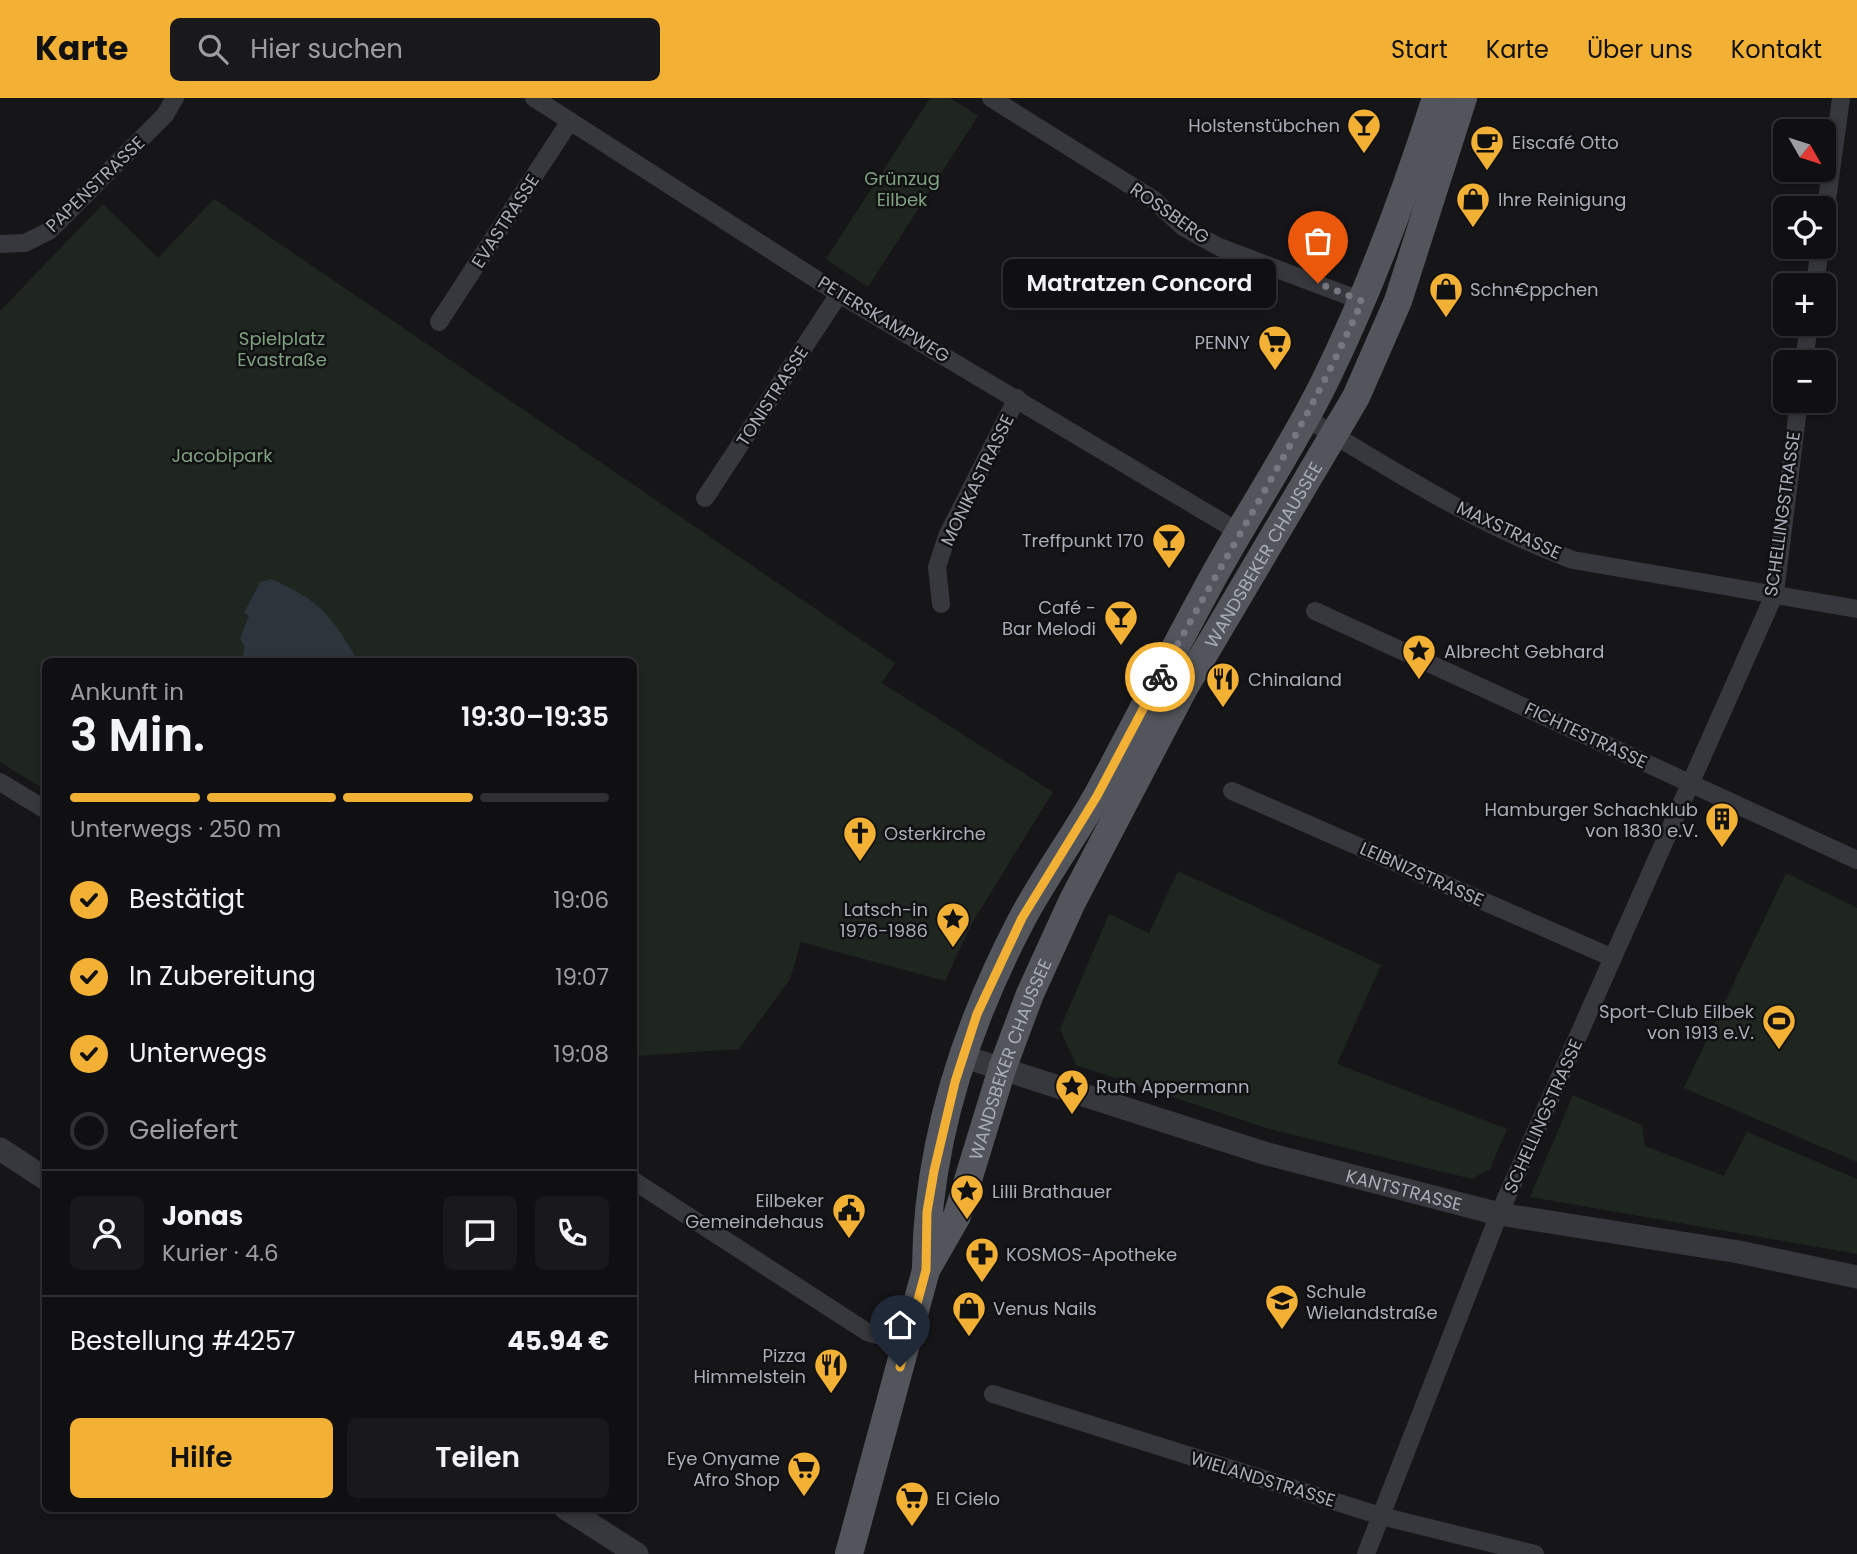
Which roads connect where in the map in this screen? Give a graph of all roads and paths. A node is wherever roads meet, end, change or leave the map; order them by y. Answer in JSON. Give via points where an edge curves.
{"nodes":[{"id":1,"x":175,"y":98,"type":"edge"},
{"id":2,"x":534,"y":98,"type":"edge"},
{"id":3,"x":991,"y":98,"type":"edge"},
{"id":4,"x":1436,"y":98,"type":"edge"},
{"id":5,"x":1463,"y":98,"type":"edge"},
{"id":6,"x":1841,"y":98,"type":"edge"},
{"id":7,"x":570,"y":121,"type":"junction"},
{"id":8,"x":1828,"y":196,"type":"edge"},
{"id":9,"x":0,"y":243,"type":"edge"},
{"id":10,"x":839,"y":294,"type":"junction"},
{"id":11,"x":1362,"y":301,"type":"junction"},
{"id":12,"x":439,"y":322,"type":"dead end"},
{"id":13,"x":1017,"y":398,"type":"junction"},
{"id":14,"x":1797,"y":413,"type":"edge"},
{"id":15,"x":1306,"y":418,"type":"junction"},
{"id":16,"x":1335,"y":435,"type":"junction"},
{"id":17,"x":705,"y":498,"type":"dead end"},
{"id":18,"x":1239,"y":532,"type":"junction"},
{"id":19,"x":1774,"y":593,"type":"junction"},
{"id":20,"x":941,"y":604,"type":"dead end"},
{"id":21,"x":1857,"y":609,"type":"edge"},
{"id":22,"x":1315,"y":611,"type":"dead end"},
{"id":23,"x":0,"y":782,"type":"edge"},
{"id":24,"x":1690,"y":783,"type":"junction"},
{"id":25,"x":1232,"y":791,"type":"dead end"},
{"id":26,"x":42,"y":808,"type":"edge"},
{"id":27,"x":1857,"y":860,"type":"edge"},
{"id":28,"x":1613,"y":958,"type":"junction"},
{"id":29,"x":962,"y":1056,"type":"junction"},
{"id":30,"x":1002,"y":1069,"type":"junction"},
{"id":31,"x":0,"y":1149,"type":"edge"},
{"id":32,"x":42,"y":1176,"type":"edge"},
{"id":33,"x":637,"y":1183,"type":"edge"},
{"id":34,"x":1499,"y":1214,"type":"junction"},
{"id":35,"x":926,"y":1270,"type":"junction"},
{"id":36,"x":1857,"y":1277,"type":"edge"},
{"id":37,"x":907,"y":1343,"type":"junction"},
{"id":38,"x":993,"y":1394,"type":"dead end"},
{"id":39,"x":571,"y":1512,"type":"edge"},
{"id":40,"x":1381,"y":1516,"type":"junction"},
{"id":41,"x":637,"y":1554,"type":"edge"},
{"id":42,"x":849,"y":1554,"type":"edge"},
{"id":43,"x":1366,"y":1554,"type":"edge"},
{"id":44,"x":1535,"y":1554,"type":"edge"}],
"edges":[{"from":1,"to":9,"type":"street","name":"PAPENSTRASSE","via":[[165,115],[49,231],[25,243]]},
{"from":2,"to":7,"type":"street","name":"PETERSKAMPWEG"},
{"from":3,"to":11,"type":"street","name":"ROSSBERG","via":[[1219,247]]},
{"from":4,"to":11,"type":"main road","name":"WANDSBEKER CHAUSSEE","via":[[1396,219]]},
{"from":5,"to":16,"type":"main road","name":"WANDSBEKER CHAUSSEE","via":[[1398,301],[1378,352]]},
{"from":6,"to":8,"type":"street"},
{"from":7,"to":10,"type":"street","name":"PETERSKAMPWEG"},
{"from":7,"to":12,"type":"street","name":"EVASTRASSE"},
{"from":10,"to":13,"type":"street","name":"PETERSKAMPWEG"},
{"from":10,"to":17,"type":"street","name":"TONISTRASSE"},
{"from":11,"to":15,"type":"main road","name":"WANDSBEKER CHAUSSEE"},
{"from":13,"to":18,"type":"street","name":"PETERSKAMPWEG"},
{"from":13,"to":20,"type":"street","name":"MONIKASTRASSE","via":[[947,536],[937,567]]},
{"from":14,"to":19,"type":"street","name":"SCHELLINGSTRASSE"},
{"from":15,"to":16,"type":"street","name":"MAXSTRASSE"},
{"from":15,"to":18,"type":"main road","name":"WANDSBEKER CHAUSSEE"},
{"from":16,"to":19,"type":"street","name":"MAXSTRASSE","via":[[1420,487],[1562,556]]},
{"from":16,"to":30,"type":"main road","name":"WANDSBEKER CHAUSSEE","via":[[1145,760],[1058,931]]},
{"from":18,"to":29,"type":"main road","name":"WANDSBEKER CHAUSSEE","via":[[1097,796],[1022,918]]},
{"from":19,"to":21,"type":"street","name":"MAXSTRASSE"},
{"from":19,"to":24,"type":"street","name":"SCHELLINGSTRASSE"},
{"from":22,"to":24,"type":"street","name":"FICHTESTRASSE"},
{"from":23,"to":26,"type":"street"},
{"from":24,"to":27,"type":"street","name":"FICHTESTRASSE"},
{"from":24,"to":28,"type":"street","name":"SCHELLINGSTRASSE"},
{"from":25,"to":28,"type":"street","name":"LEIBNIZSTRASSE"},
{"from":28,"to":34,"type":"street","name":"SCHELLINGSTRASSE"},
{"from":29,"to":30,"type":"street","name":"KANTSTRASSE"},
{"from":29,"to":35,"type":"main road","name":"WANDSBEKER CHAUSSEE","via":[[928,1207]]},
{"from":30,"to":34,"type":"street","name":"KANTSTRASSE","via":[[1264,1153]]},
{"from":30,"to":35,"type":"main road","name":"WANDSBEKER CHAUSSEE","via":[[957,1216]]},
{"from":31,"to":32,"type":"street"},
{"from":33,"to":37,"type":"street","via":[[867,1332]]},
{"from":34,"to":36,"type":"street","name":"KANTSTRASSE","via":[[1740,1252]]},
{"from":34,"to":40,"type":"street","name":"SCHELLINGSTRASSE"},
{"from":35,"to":37,"type":"main road","name":"WANDSBEKER CHAUSSEE"},
{"from":37,"to":42,"type":"main road","name":"WANDSBEKER CHAUSSEE"},
{"from":38,"to":40,"type":"street","name":"WIELANDSTRASSE"},
{"from":39,"to":41,"type":"street"},
{"from":40,"to":43,"type":"street","name":"SCHELLINGSTRASSE"},
{"from":40,"to":44,"type":"street","name":"WIELANDSTRASSE"}]}
